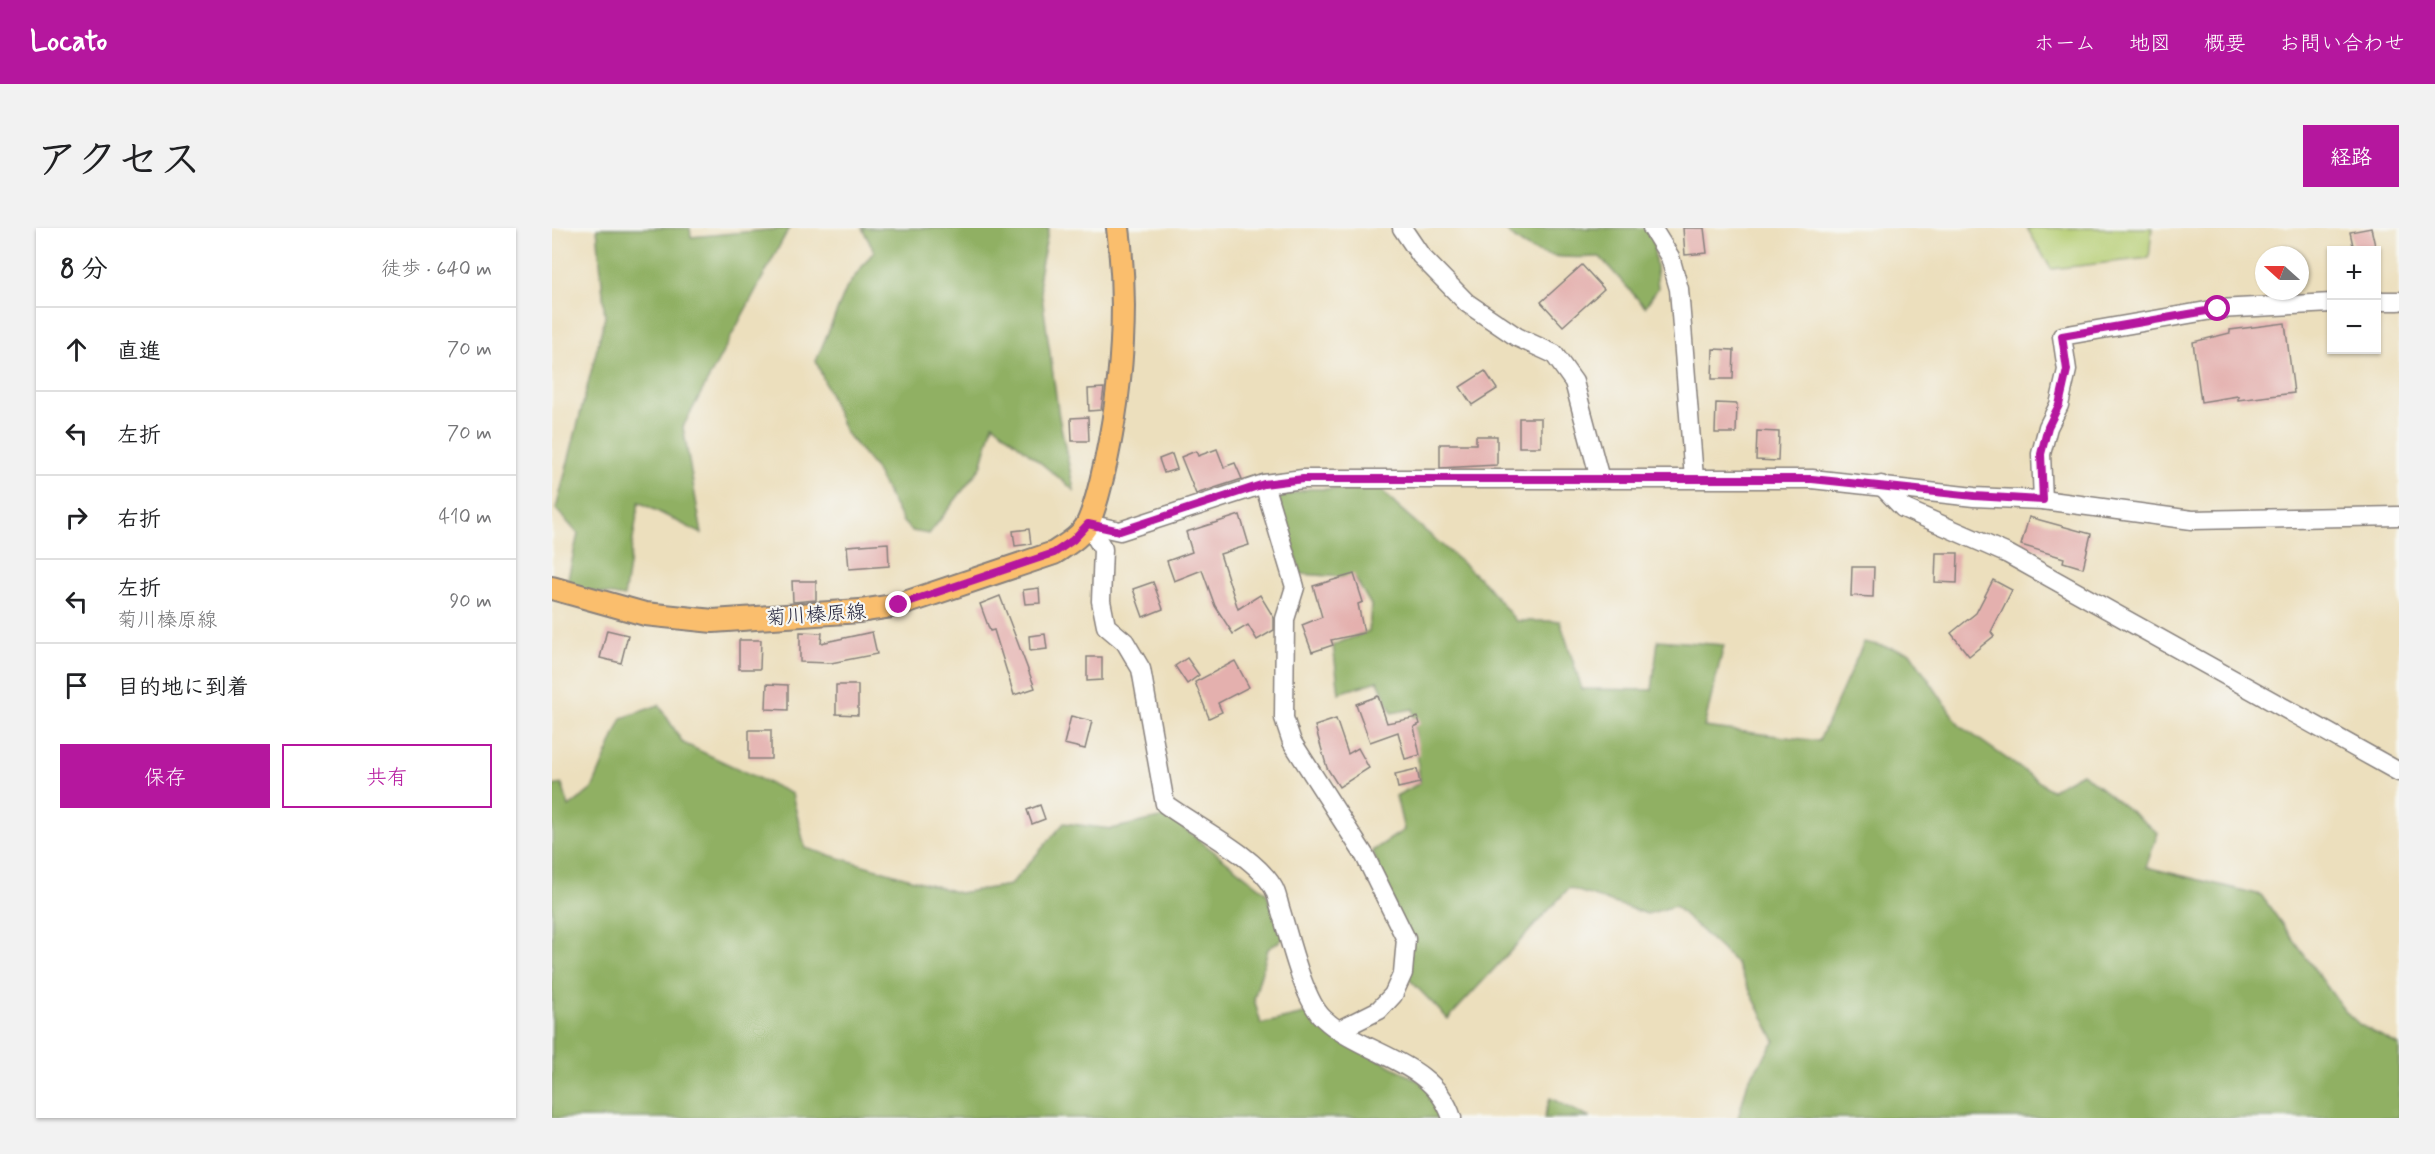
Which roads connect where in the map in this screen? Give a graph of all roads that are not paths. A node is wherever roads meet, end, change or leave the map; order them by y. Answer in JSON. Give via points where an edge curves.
{"nodes":[{"id":1,"x":1118,"y":228,"type":"edge"},
{"id":2,"x":1402,"y":228,"type":"edge"},
{"id":3,"x":1652,"y":228,"type":"edge"},
{"id":4,"x":2399,"y":301,"type":"edge"},
{"id":5,"x":2381,"y":302,"type":"edge"},
{"id":6,"x":2327,"y":303,"type":"edge"},
{"id":7,"x":1694,"y":478,"type":"junction"},
{"id":8,"x":1600,"y":479,"type":"junction"},
{"id":9,"x":1264,"y":484,"type":"junction"},
{"id":10,"x":1881,"y":485,"type":"junction"},
{"id":11,"x":2043,"y":500,"type":"junction"},
{"id":12,"x":2399,"y":516,"type":"edge"},
{"id":13,"x":1088,"y":524,"type":"junction"},
{"id":14,"x":552,"y":588,"type":"edge"},
{"id":15,"x":2399,"y":772,"type":"edge"},
{"id":16,"x":1339,"y":1030,"type":"junction"},
{"id":17,"x":1452,"y":1118,"type":"edge"}],
"edges":[{"from":1,"to":13,"type":"main road","name":"菊川榛原線","via":[[1123,261],[1116,414]]},
{"from":2,"to":8,"type":"street","via":[[1421,256],[1467,303],[1517,337],[1554,354],[1574,382]]},
{"from":3,"to":7,"type":"street","via":[[1670,257],[1679,289]]},
{"from":4,"to":5,"type":"street"},
{"from":6,"to":11,"type":"street","via":[[2218,309],[2062,336],[2067,370],[2041,454]]},
{"from":7,"to":8,"type":"street"},
{"from":7,"to":10,"type":"street","via":[[1812,479]]},
{"from":8,"to":9,"type":"street","via":[[1303,479]]},
{"from":9,"to":13,"type":"street","via":[[1120,531]]},
{"from":9,"to":16,"type":"street","via":[[1295,587],[1285,620],[1284,718],[1292,742],[1365,856],[1406,939],[1403,974],[1393,995],[1379,1010]]},
{"from":10,"to":11,"type":"street"},
{"from":10,"to":15,"type":"street","via":[[1903,508],[2018,560]]},
{"from":11,"to":12,"type":"street","via":[[2192,520]]},
{"from":13,"to":14,"type":"main road","name":"菊川榛原線","via":[[1054,553],[899,605],[860,611],[712,621],[645,614]]},
{"from":13,"to":16,"type":"street","via":[[1103,549],[1101,601],[1106,626],[1125,642],[1141,669],[1166,804],[1241,855],[1273,886],[1311,999],[1322,1017]]},
{"from":16,"to":17,"type":"street","via":[[1428,1079]]}]}
